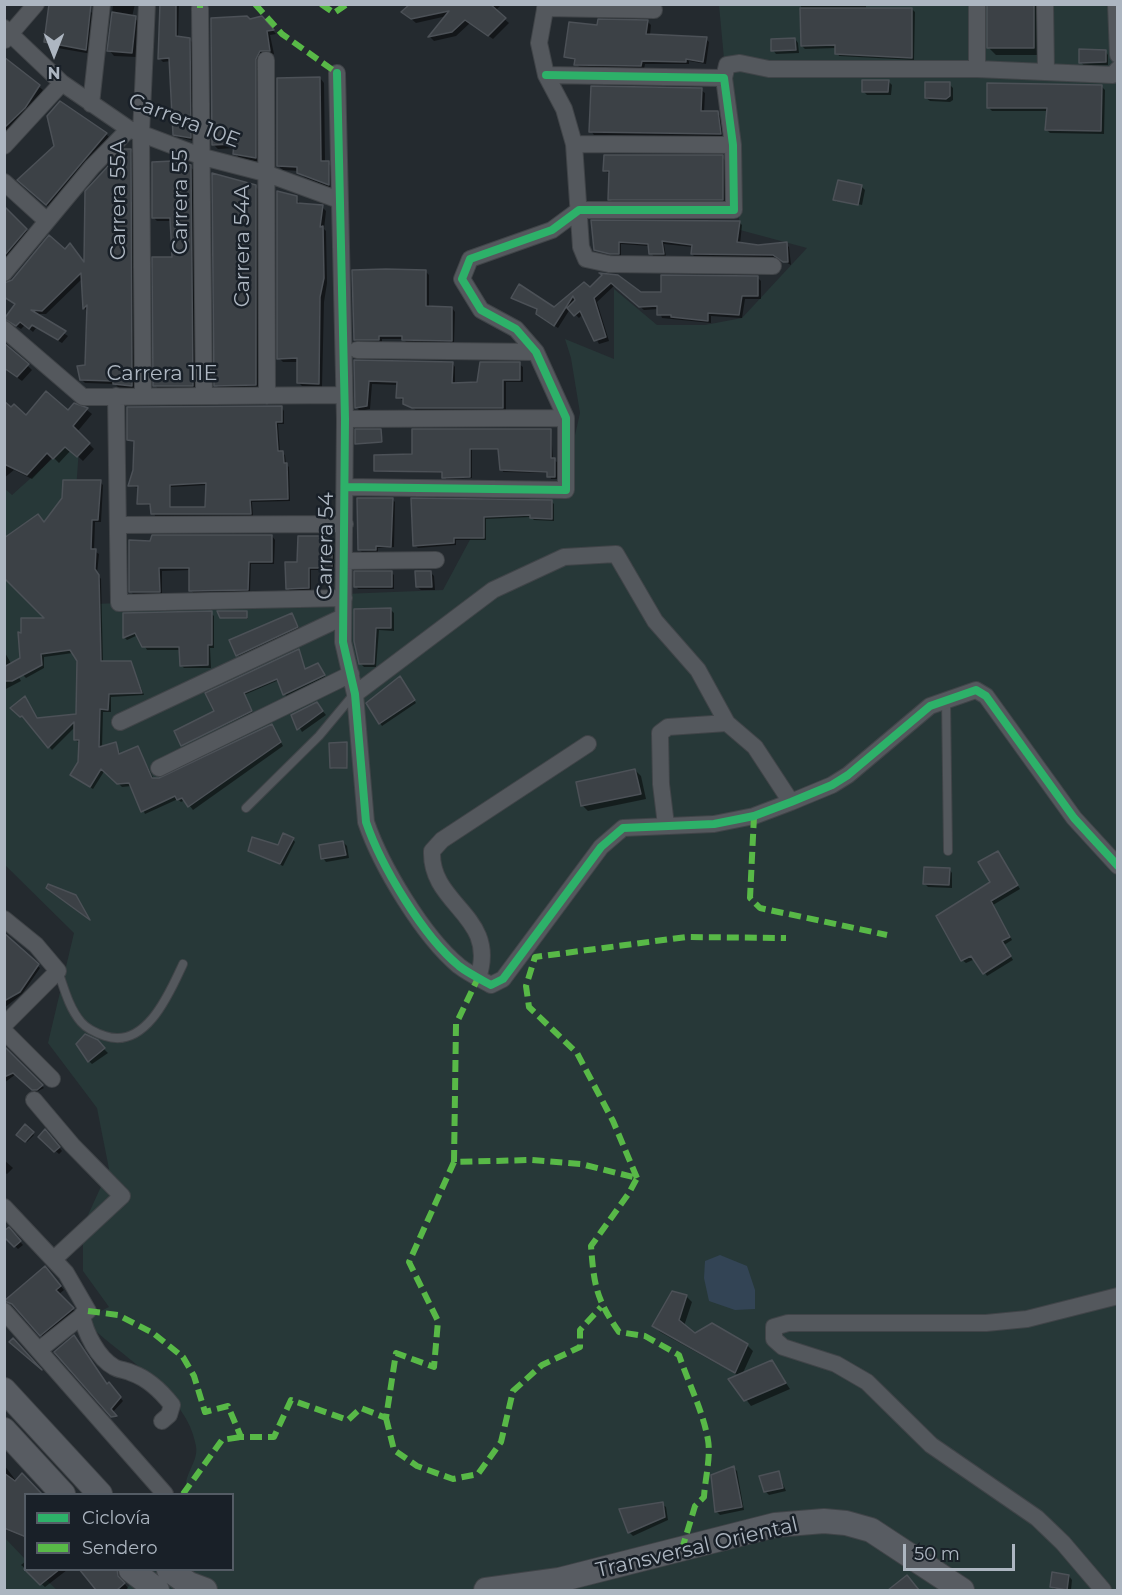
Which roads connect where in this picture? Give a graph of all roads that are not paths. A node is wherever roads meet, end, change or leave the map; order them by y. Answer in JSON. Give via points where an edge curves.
{"nodes":[{"id":1,"x":36,"y":4,"type":"edge"},
{"id":2,"x":102,"y":4,"type":"edge"},
{"id":3,"x":147,"y":4,"type":"edge"},
{"id":4,"x":977,"y":4,"type":"edge"},
{"id":5,"x":1045,"y":4,"type":"edge"},
{"id":6,"x":1116,"y":4,"type":"edge"},
{"id":7,"x":545,"y":6,"type":"edge"},
{"id":8,"x":200,"y":8,"type":"dead end"},
{"id":9,"x":654,"y":10,"type":"dead end"},
{"id":10,"x":7,"y":34,"type":"edge"},
{"id":11,"x":1118,"y":55,"type":"edge"},
{"id":12,"x":266,"y":60,"type":"dead end"},
{"id":13,"x":977,"y":69,"type":"junction"},
{"id":14,"x":1118,"y":69,"type":"edge"},
{"id":15,"x":1046,"y":71,"type":"junction"},
{"id":16,"x":337,"y":73,"type":"dead end"},
{"id":17,"x":546,"y":75,"type":"junction"},
{"id":18,"x":724,"y":78,"type":"junction"},
{"id":19,"x":62,"y":83,"type":"junction"},
{"id":20,"x":91,"y":104,"type":"junction"},
{"id":21,"x":135,"y":131,"type":"junction"},
{"id":22,"x":574,"y":144,"type":"junction"},
{"id":23,"x":733,"y":145,"type":"junction"},
{"id":24,"x":4,"y":146,"type":"edge"},
{"id":25,"x":203,"y":157,"type":"junction"},
{"id":26,"x":265,"y":173,"type":"junction"},
{"id":27,"x":4,"y":182,"type":"edge"},
{"id":28,"x":339,"y":200,"type":"junction"},
{"id":29,"x":579,"y":210,"type":"junction"},
{"id":30,"x":47,"y":221,"type":"junction"},
{"id":31,"x":773,"y":266,"type":"dead end"},
{"id":32,"x":4,"y":273,"type":"edge"},
{"id":33,"x":4,"y":329,"type":"edge"},
{"id":34,"x":357,"y":350,"type":"dead end"},
{"id":35,"x":536,"y":352,"type":"junction"},
{"id":36,"x":344,"y":395,"type":"junction"},
{"id":37,"x":116,"y":396,"type":"junction"},
{"id":38,"x":143,"y":396,"type":"junction"},
{"id":39,"x":204,"y":396,"type":"junction"},
{"id":40,"x":267,"y":396,"type":"junction"},
{"id":41,"x":566,"y":418,"type":"junction"},
{"id":42,"x":345,"y":419,"type":"junction"},
{"id":43,"x":345,"y":487,"type":"junction"},
{"id":44,"x":345,"y":524,"type":"junction"},
{"id":45,"x":119,"y":525,"type":"junction"},
{"id":46,"x":435,"y":560,"type":"dead end"},
{"id":47,"x":345,"y":561,"type":"junction"},
{"id":48,"x":344,"y":598,"type":"junction"},
{"id":49,"x":343,"y":617,"type":"junction"},
{"id":50,"x":351,"y":674,"type":"junction"},
{"id":51,"x":355,"y":694,"type":"junction"},
{"id":52,"x":946,"y":699,"type":"junction"},
{"id":53,"x":120,"y":722,"type":"dead end"},
{"id":54,"x":727,"y":723,"type":"junction"},
{"id":55,"x":588,"y":744,"type":"dead end"},
{"id":56,"x":159,"y":768,"type":"dead end"},
{"id":57,"x":790,"y":802,"type":"junction"},
{"id":58,"x":246,"y":808,"type":"dead end"},
{"id":59,"x":666,"y":825,"type":"junction"},
{"id":60,"x":948,"y":851,"type":"dead end"},
{"id":61,"x":1118,"y":866,"type":"edge"},
{"id":62,"x":5,"y":920,"type":"edge"},
{"id":63,"x":183,"y":964,"type":"dead end"},
{"id":64,"x":58,"y":971,"type":"junction"},
{"id":65,"x":478,"y":978,"type":"junction"},
{"id":66,"x":4,"y":1025,"type":"edge"},
{"id":67,"x":4,"y":1031,"type":"edge"},
{"id":68,"x":52,"y":1079,"type":"dead end"},
{"id":69,"x":34,"y":1100,"type":"dead end"},
{"id":70,"x":4,"y":1207,"type":"edge"},
{"id":71,"x":54,"y":1259,"type":"junction"},
{"id":72,"x":1118,"y":1296,"type":"edge"},
{"id":73,"x":4,"y":1311,"type":"edge"},
{"id":74,"x":85,"y":1313,"type":"junction"},
{"id":75,"x":39,"y":1350,"type":"junction"},
{"id":76,"x":4,"y":1390,"type":"edge"},
{"id":77,"x":162,"y":1421,"type":"dead end"},
{"id":78,"x":4,"y":1430,"type":"edge"},
{"id":79,"x":62,"y":1493,"type":"edge"},
{"id":80,"x":99,"y":1493,"type":"edge"},
{"id":81,"x":164,"y":1493,"type":"edge"},
{"id":82,"x":172,"y":1571,"type":"edge"},
{"id":83,"x":205,"y":1590,"type":"edge"},
{"id":84,"x":486,"y":1590,"type":"edge"},
{"id":85,"x":583,"y":1590,"type":"edge"},
{"id":86,"x":936,"y":1590,"type":"edge"},
{"id":87,"x":962,"y":1590,"type":"edge"},
{"id":88,"x":1103,"y":1590,"type":"edge"}],
"edges":[{"from":1,"to":10,"type":"street"},
{"from":2,"to":20,"type":"street"},
{"from":3,"to":21,"type":"street","name":"Carrera 55A"},
{"from":4,"to":13,"type":"street"},
{"from":5,"to":15,"type":"street"},
{"from":6,"to":11,"type":"street"},
{"from":7,"to":9,"type":"street"},
{"from":7,"to":17,"type":"street","via":[[539,43]]},
{"from":8,"to":25,"type":"street","name":"Carrera 55"},
{"from":10,"to":19,"type":"street","name":"Carrera 10E"},
{"from":12,"to":26,"type":"street","name":"Carrera 54A"},
{"from":13,"to":15,"type":"street"},
{"from":13,"to":18,"type":"street","via":[[769,69],[740,63],[727,65]]},
{"from":14,"to":15,"type":"street","via":[[1113,75]]},
{"from":16,"to":28,"type":"street","name":"Carrera 54"},
{"from":17,"to":18,"type":"street"},
{"from":17,"to":22,"type":"street","via":[[564,109]]},
{"from":18,"to":23,"type":"street"},
{"from":19,"to":20,"type":"street","name":"Carrera 10E"},
{"from":19,"to":24,"type":"street"},
{"from":20,"to":21,"type":"street","name":"Carrera 10E"},
{"from":21,"to":25,"type":"street","name":"Carrera 10E"},
{"from":21,"to":30,"type":"street","via":[[92,167]]},
{"from":21,"to":38,"type":"street","name":"Carrera 55A"},
{"from":22,"to":23,"type":"street"},
{"from":22,"to":29,"type":"street"},
{"from":23,"to":29,"type":"street","via":[[734,210]]},
{"from":25,"to":26,"type":"street","name":"Carrera 10E"},
{"from":25,"to":39,"type":"street","name":"Carrera 55"},
{"from":26,"to":28,"type":"street","name":"Carrera 10E"},
{"from":26,"to":40,"type":"street","name":"Carrera 54A"},
{"from":27,"to":30,"type":"street"},
{"from":28,"to":36,"type":"street","name":"Carrera 54"},
{"from":29,"to":31,"type":"street","via":[[581,247],[586,259],[609,264]]},
{"from":29,"to":35,"type":"street","via":[[552,230],[470,259],[462,279],[481,310],[516,329]]},
{"from":30,"to":32,"type":"street"},
{"from":33,"to":37,"type":"street","name":"Carrera 11E","via":[[83,396]]},
{"from":34,"to":35,"type":"street"},
{"from":35,"to":41,"type":"street"},
{"from":36,"to":40,"type":"street","name":"Carrera 11E"},
{"from":36,"to":42,"type":"street","name":"Carrera 54"},
{"from":37,"to":38,"type":"street","name":"Carrera 11E"},
{"from":37,"to":45,"type":"street"},
{"from":38,"to":39,"type":"street","name":"Carrera 11E"},
{"from":39,"to":40,"type":"street","name":"Carrera 11E"},
{"from":41,"to":42,"type":"street"},
{"from":41,"to":43,"type":"street","via":[[566,490]]},
{"from":42,"to":43,"type":"street","name":"Carrera 54"},
{"from":43,"to":44,"type":"street","name":"Carrera 54"},
{"from":44,"to":45,"type":"street"},
{"from":44,"to":47,"type":"street","name":"Carrera 54"},
{"from":45,"to":48,"type":"street","via":[[119,603]]},
{"from":46,"to":47,"type":"street"},
{"from":47,"to":48,"type":"street","name":"Carrera 54"},
{"from":48,"to":49,"type":"street","name":"Carrera 54"},
{"from":49,"to":50,"type":"street","name":"Carrera 54","via":[[343,642]]},
{"from":49,"to":53,"type":"street"},
{"from":50,"to":51,"type":"street","name":"Carrera 54"},
{"from":50,"to":56,"type":"street"},
{"from":51,"to":54,"type":"street","via":[[493,590],[564,557],[616,554],[655,621],[698,670]]},
{"from":51,"to":58,"type":"lane","via":[[319,736]]},
{"from":51,"to":65,"type":"street","name":"Carrera 54","via":[[366,822],[372,839],[412,912],[459,965]]},
{"from":52,"to":57,"type":"street","via":[[930,706],[848,775]]},
{"from":52,"to":60,"type":"lane"},
{"from":52,"to":61,"type":"street","via":[[976,690],[986,696],[1074,818]]},
{"from":54,"to":57,"type":"street","via":[[755,747]]},
{"from":54,"to":59,"type":"street","via":[[668,726],[660,733]]},
{"from":55,"to":65,"type":"street","via":[[459,828],[432,850],[435,877],[474,926],[482,944],[484,960]]},
{"from":57,"to":59,"type":"street","via":[[754,816],[714,824]]},
{"from":59,"to":65,"type":"street","via":[[623,828],[613,834],[503,979],[491,985]]},
{"from":62,"to":64,"type":"street","via":[[36,945]]},
{"from":63,"to":64,"type":"lane","via":[[169,995],[146,1025],[129,1035],[112,1038],[82,1023]]},
{"from":64,"to":66,"type":"street"},
{"from":67,"to":68,"type":"street"},
{"from":69,"to":71,"type":"street","via":[[122,1196]]},
{"from":70,"to":71,"type":"street"},
{"from":71,"to":74,"type":"street","via":[[66,1273]]},
{"from":72,"to":88,"type":"street","via":[[1027,1318],[986,1323],[788,1323],[774,1327],[774,1339],[783,1347],[836,1364],[867,1382],[931,1444],[1037,1518]]},
{"from":73,"to":75,"type":"street"},
{"from":74,"to":75,"type":"street"},
{"from":74,"to":77,"type":"street","via":[[87,1334],[112,1366],[137,1375],[167,1399],[172,1409]]},
{"from":75,"to":81,"type":"street"},
{"from":76,"to":80,"type":"main road"},
{"from":78,"to":79,"type":"main road"},
{"from":82,"to":83,"type":"main road"},
{"from":84,"to":87,"type":"main road","name":"Transversal Oriental","via":[[559,1580],[775,1526],[824,1521],[871,1530]]},
{"from":85,"to":86,"type":"main road","name":"Transversal Oriental","via":[[812,1534],[870,1546]]}]}
